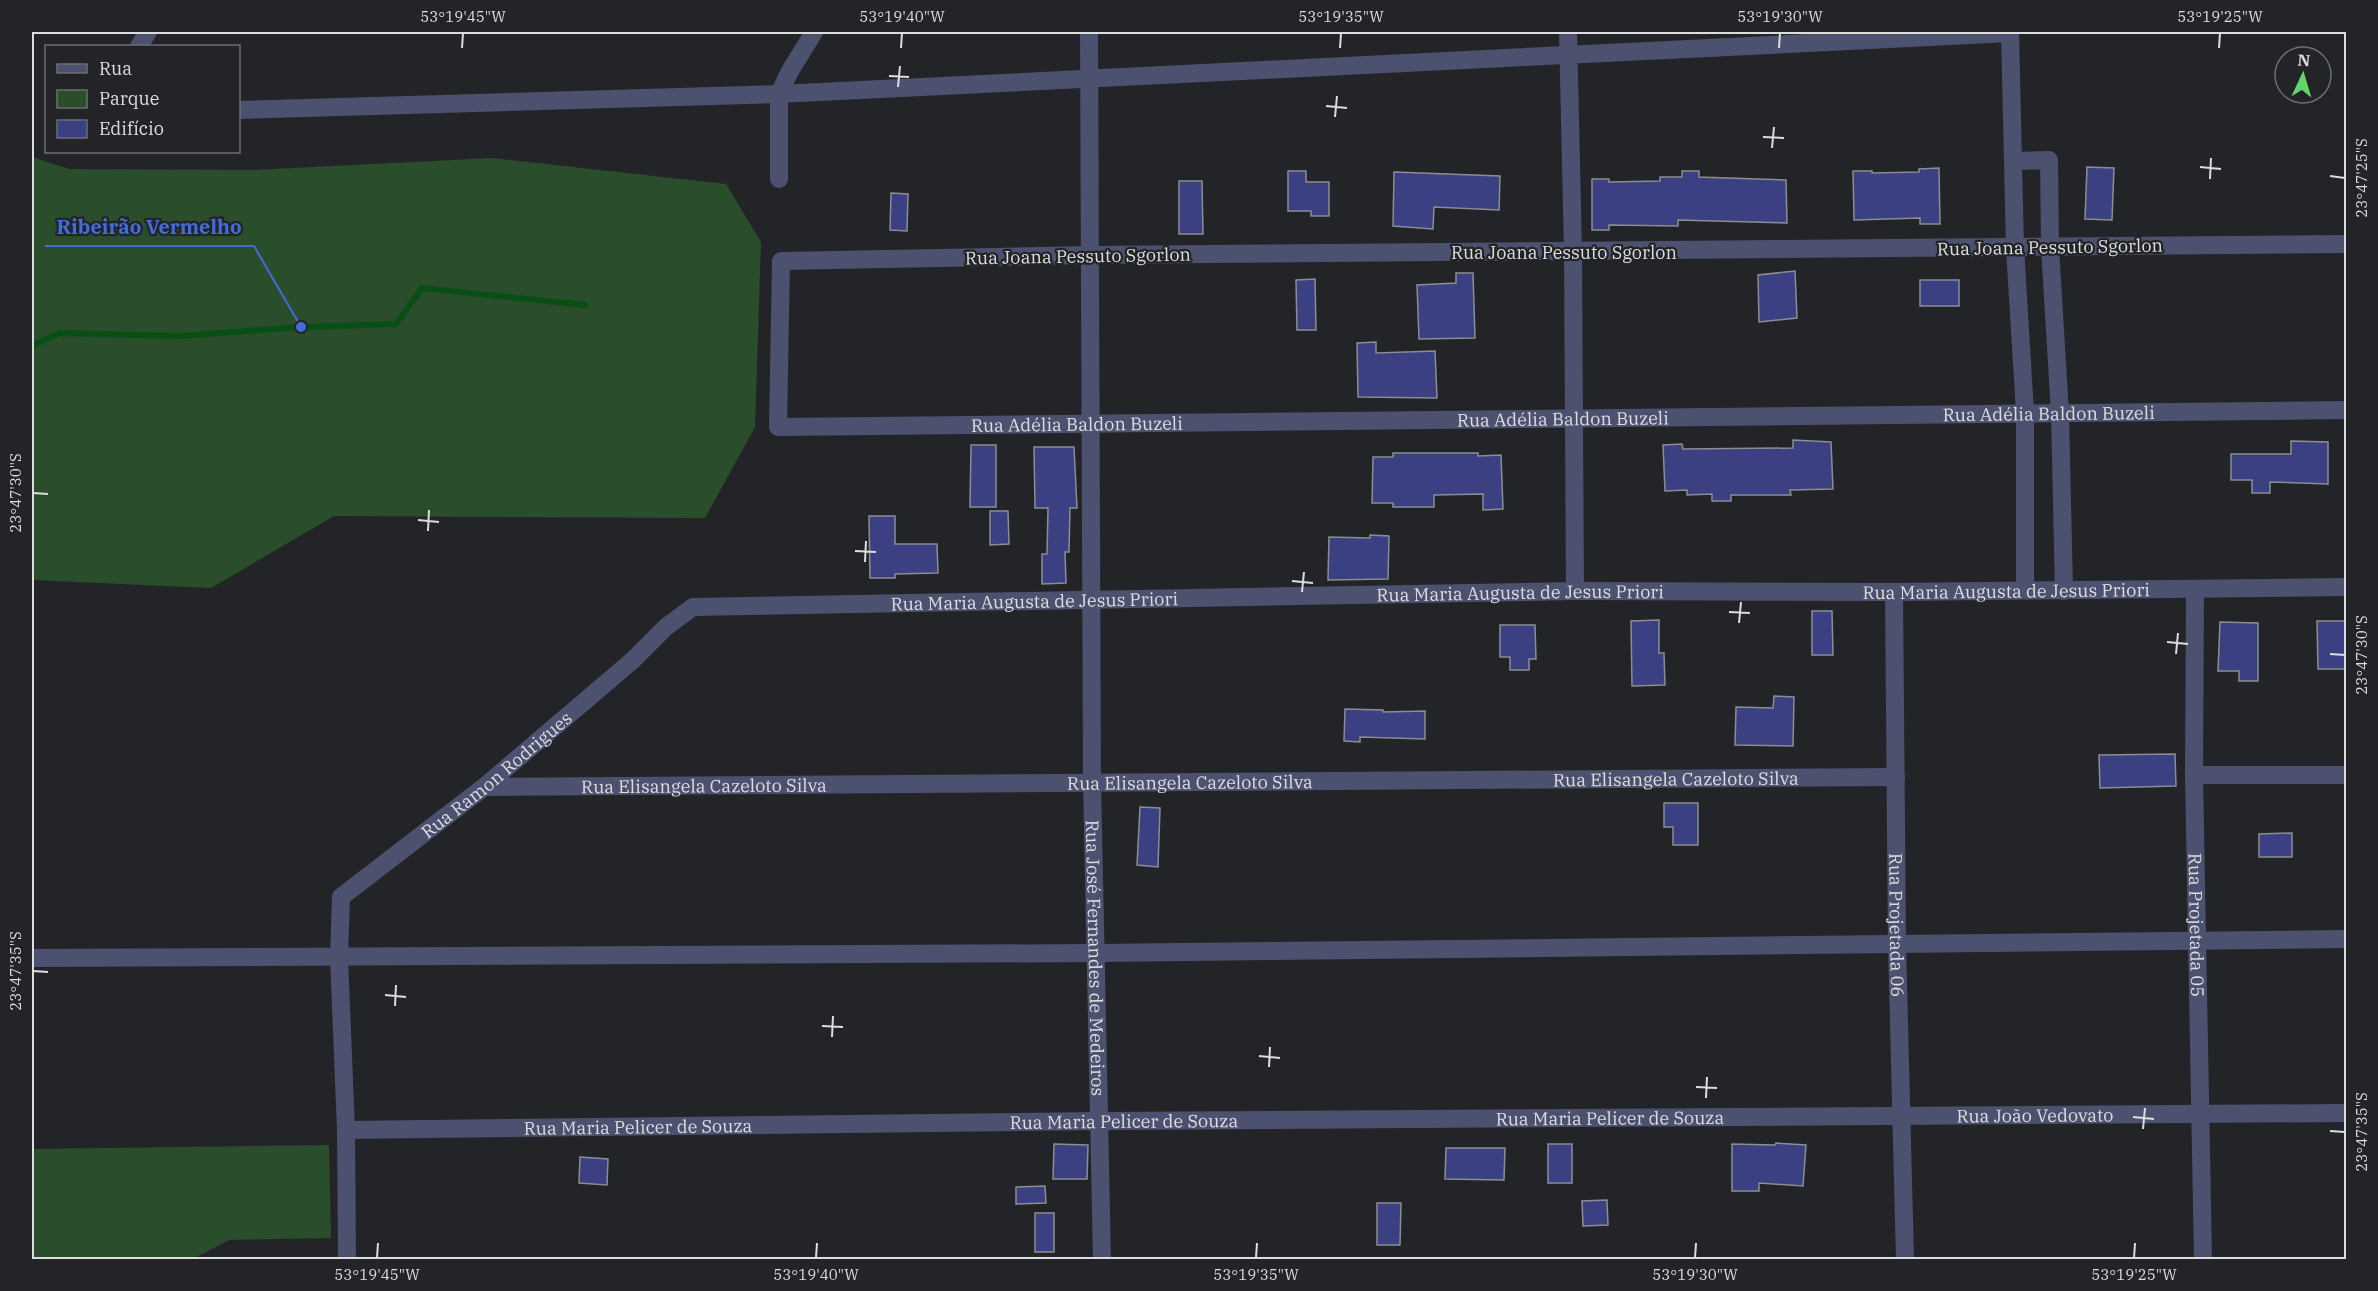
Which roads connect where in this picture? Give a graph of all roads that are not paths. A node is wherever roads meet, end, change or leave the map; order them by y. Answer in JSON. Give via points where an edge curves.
{"nodes":[{"id":1,"x":814,"y":32,"type":"edge"},
{"id":2,"x":1089,"y":32,"type":"edge"},
{"id":3,"x":1568,"y":32,"type":"edge"},
{"id":4,"x":2010,"y":32,"type":"edge"},
{"id":5,"x":1569,"y":56,"type":"junction"},
{"id":6,"x":1090,"y":79,"type":"junction"},
{"id":7,"x":779,"y":94,"type":"junction"},
{"id":8,"x":240,"y":110,"type":"edge"},
{"id":9,"x":2013,"y":161,"type":"junction"},
{"id":10,"x":778,"y":179,"type":"dead end"},
{"id":11,"x":2346,"y":244,"type":"edge"},
{"id":12,"x":2050,"y":247,"type":"junction"},
{"id":13,"x":2015,"y":248,"type":"junction"},
{"id":14,"x":1573,"y":252,"type":"junction"},
{"id":15,"x":1091,"y":255,"type":"junction"},
{"id":16,"x":2346,"y":410,"type":"edge"},
{"id":17,"x":2025,"y":412,"type":"junction"},
{"id":18,"x":2060,"y":413,"type":"junction"},
{"id":19,"x":1575,"y":418,"type":"junction"},
{"id":20,"x":1092,"y":424,"type":"junction"},
{"id":21,"x":778,"y":428,"type":"joint"},
{"id":22,"x":2346,"y":587,"type":"edge"},
{"id":23,"x":2195,"y":589,"type":"junction"},
{"id":24,"x":2025,"y":590,"type":"junction"},
{"id":25,"x":1575,"y":591,"type":"junction"},
{"id":26,"x":2064,"y":591,"type":"junction"},
{"id":27,"x":1894,"y":592,"type":"junction"},
{"id":28,"x":1092,"y":600,"type":"junction"},
{"id":29,"x":693,"y":608,"type":"joint"},
{"id":30,"x":2194,"y":775,"type":"junction"},
{"id":31,"x":2346,"y":775,"type":"edge"},
{"id":32,"x":1896,"y":777,"type":"junction"},
{"id":33,"x":1092,"y":782,"type":"junction"},
{"id":34,"x":484,"y":787,"type":"junction"},
{"id":35,"x":2346,"y":939,"type":"edge"},
{"id":36,"x":2197,"y":940,"type":"junction"},
{"id":37,"x":1897,"y":944,"type":"junction"},
{"id":38,"x":1097,"y":953,"type":"junction"},
{"id":39,"x":339,"y":957,"type":"junction"},
{"id":40,"x":32,"y":958,"type":"edge"},
{"id":41,"x":2346,"y":1113,"type":"edge"},
{"id":42,"x":1903,"y":1114,"type":"junction"},
{"id":43,"x":2200,"y":1114,"type":"junction"},
{"id":44,"x":1100,"y":1120,"type":"junction"},
{"id":45,"x":346,"y":1130,"type":"junction"},
{"id":46,"x":347,"y":1260,"type":"edge"},
{"id":47,"x":1102,"y":1260,"type":"edge"},
{"id":48,"x":1905,"y":1260,"type":"edge"},
{"id":49,"x":2203,"y":1260,"type":"edge"}],
"edges":[{"from":1,"to":7,"type":"street"},
{"from":2,"to":6,"type":"street","name":"Rua José Fernandes de Medeiros"},
{"from":3,"to":5,"type":"street"},
{"from":4,"to":5,"type":"street"},
{"from":4,"to":9,"type":"street"},
{"from":5,"to":6,"type":"street"},
{"from":5,"to":14,"type":"street"},
{"from":6,"to":7,"type":"street"},
{"from":6,"to":15,"type":"street","name":"Rua José Fernandes de Medeiros"},
{"from":7,"to":8,"type":"street"},
{"from":7,"to":10,"type":"street"},
{"from":9,"to":12,"type":"street","via":[[2049,160]]},
{"from":9,"to":13,"type":"street"},
{"from":11,"to":12,"type":"street","name":"Rua Joana Pessuto Sgorlon"},
{"from":12,"to":13,"type":"street","name":"Rua Joana Pessuto Sgorlon"},
{"from":12,"to":18,"type":"street"},
{"from":13,"to":14,"type":"street","name":"Rua Joana Pessuto Sgorlon"},
{"from":13,"to":17,"type":"street"},
{"from":14,"to":15,"type":"street","name":"Rua Joana Pessuto Sgorlon"},
{"from":14,"to":19,"type":"street"},
{"from":15,"to":20,"type":"street","name":"Rua José Fernandes de Medeiros"},
{"from":15,"to":21,"type":"street","name":"Rua Joana Pessuto Sgorlon","via":[[781,261]]},
{"from":16,"to":18,"type":"street","name":"Rua Adélia Baldon Buzeli"},
{"from":17,"to":18,"type":"street","name":"Rua Adélia Baldon Buzeli"},
{"from":17,"to":19,"type":"street","name":"Rua Adélia Baldon Buzeli"},
{"from":17,"to":24,"type":"street"},
{"from":18,"to":26,"type":"street"},
{"from":19,"to":20,"type":"street","name":"Rua Adélia Baldon Buzeli"},
{"from":19,"to":25,"type":"street"},
{"from":20,"to":21,"type":"street","name":"Rua Adélia Baldon Buzeli"},
{"from":20,"to":28,"type":"street","name":"Rua José Fernandes de Medeiros"},
{"from":22,"to":23,"type":"street","name":"Rua Maria Augusta de Jesus Priori"},
{"from":23,"to":26,"type":"street","name":"Rua Maria Augusta de Jesus Priori"},
{"from":23,"to":30,"type":"street","name":"Rua Projetada 05"},
{"from":24,"to":26,"type":"street","name":"Rua Maria Augusta de Jesus Priori"},
{"from":24,"to":27,"type":"street","name":"Rua Maria Augusta de Jesus Priori"},
{"from":25,"to":27,"type":"street","name":"Rua Maria Augusta de Jesus Priori"},
{"from":25,"to":28,"type":"street","name":"Rua Maria Augusta de Jesus Priori"},
{"from":27,"to":32,"type":"street","name":"Rua Projetada 06"},
{"from":28,"to":29,"type":"street","name":"Rua Maria Augusta de Jesus Priori"},
{"from":28,"to":33,"type":"street","name":"Rua José Fernandes de Medeiros"},
{"from":29,"to":34,"type":"street","name":"Rua Ramon Rodrigues","via":[[666,627]]},
{"from":30,"to":31,"type":"street"},
{"from":30,"to":36,"type":"street","name":"Rua Projetada 05"},
{"from":32,"to":33,"type":"street","name":"Rua Elisangela Cazeloto Silva"},
{"from":32,"to":37,"type":"street","name":"Rua Projetada 06"},
{"from":33,"to":34,"type":"street","name":"Rua Elisangela Cazeloto Silva"},
{"from":33,"to":38,"type":"street","name":"Rua José Fernandes de Medeiros"},
{"from":34,"to":39,"type":"street","name":"Rua Ramon Rodrigues","via":[[341,897]]},
{"from":35,"to":36,"type":"street"},
{"from":36,"to":37,"type":"street"},
{"from":36,"to":43,"type":"street","name":"Rua Projetada 05"},
{"from":37,"to":38,"type":"street"},
{"from":37,"to":42,"type":"street","name":"Rua Projetada 06"},
{"from":38,"to":39,"type":"street"},
{"from":38,"to":44,"type":"street","name":"Rua José Fernandes de Medeiros"},
{"from":39,"to":40,"type":"street"},
{"from":39,"to":45,"type":"street"},
{"from":41,"to":43,"type":"street","name":"Rua João Vedovato"},
{"from":42,"to":43,"type":"street","name":"Rua João Vedovato"},
{"from":42,"to":44,"type":"street","name":"Rua Maria Pelicer de Souza"},
{"from":42,"to":48,"type":"street","name":"Rua Projetada 06"},
{"from":43,"to":49,"type":"street","name":"Rua Projetada 05"},
{"from":44,"to":45,"type":"street","name":"Rua Maria Pelicer de Souza"},
{"from":44,"to":47,"type":"street","name":"Rua José Fernandes de Medeiros"},
{"from":45,"to":46,"type":"street"}]}
